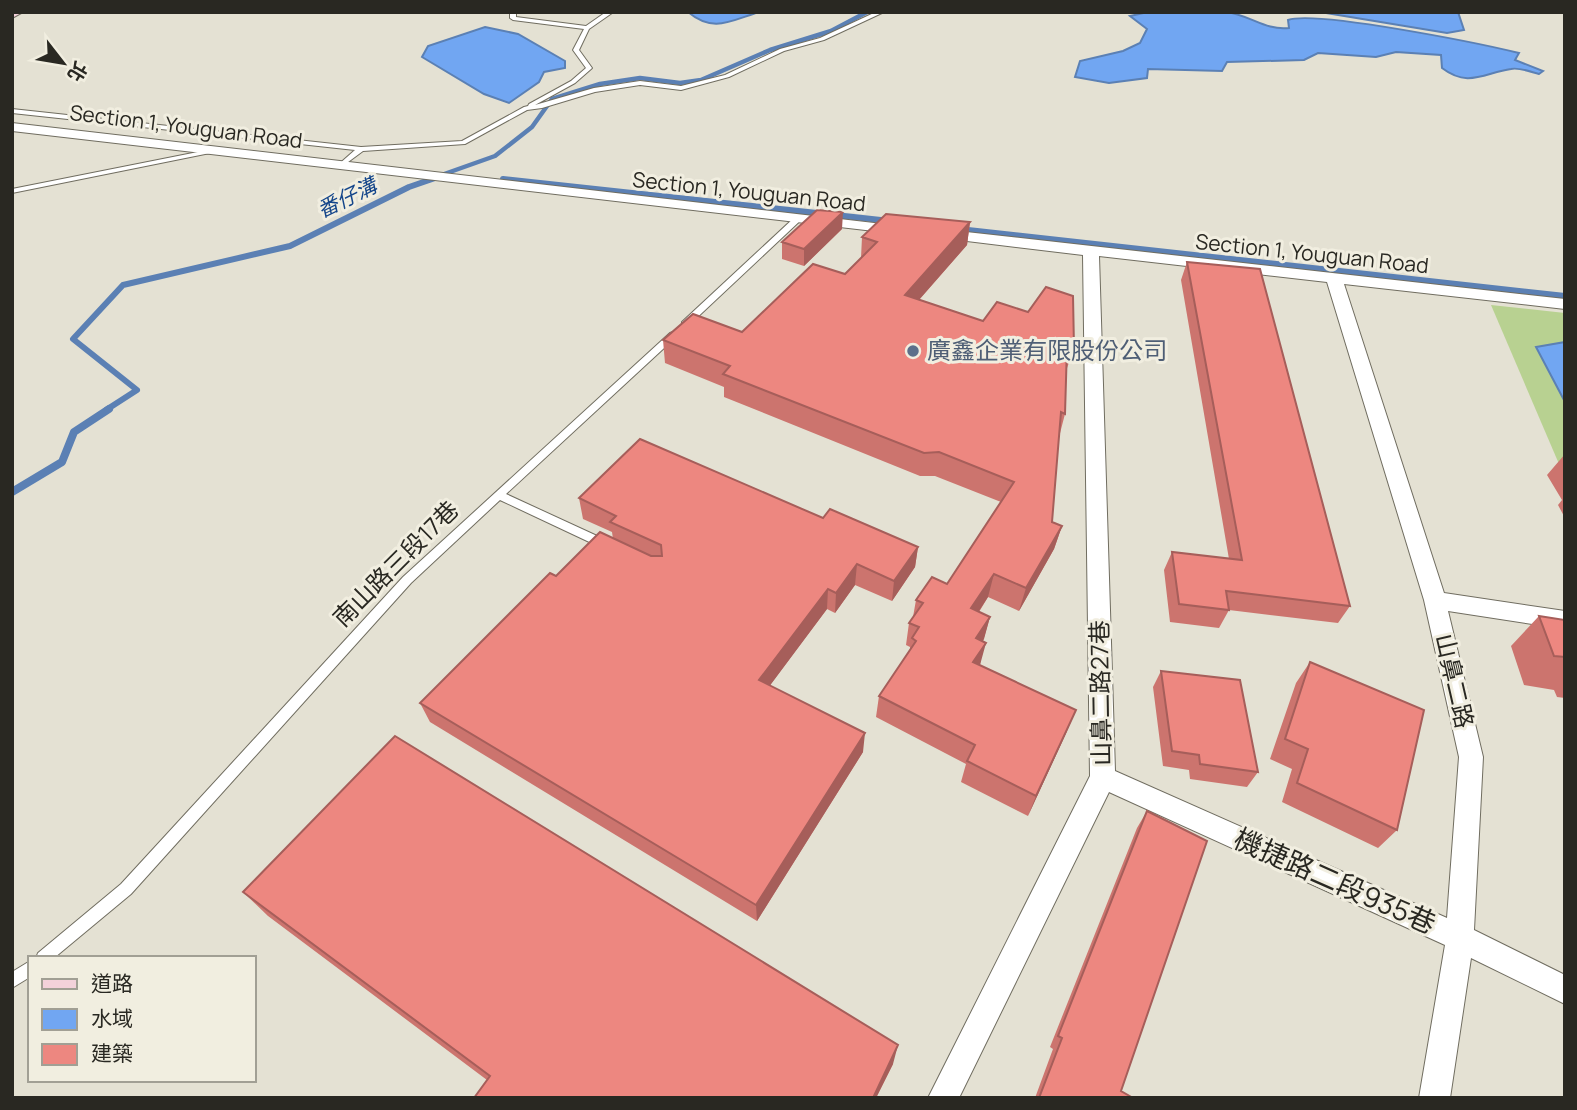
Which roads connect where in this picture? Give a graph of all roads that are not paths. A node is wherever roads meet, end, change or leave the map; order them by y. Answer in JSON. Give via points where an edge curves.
{"nodes":[{"id":1,"x":513,"y":12,"type":"edge"},
{"id":2,"x":881,"y":12,"type":"edge"},
{"id":3,"x":609,"y":13,"type":"edge"},
{"id":4,"x":587,"y":28,"type":"junction"},
{"id":5,"x":526,"y":108,"type":"junction"},
{"id":6,"x":12,"y":111,"type":"edge"},
{"id":7,"x":12,"y":127,"type":"edge"},
{"id":8,"x":361,"y":149,"type":"junction"},
{"id":9,"x":214,"y":151,"type":"junction"},
{"id":10,"x":340,"y":166,"type":"junction"},
{"id":11,"x":12,"y":191,"type":"edge"},
{"id":12,"x":798,"y":219,"type":"junction"},
{"id":13,"x":1091,"y":251,"type":"junction"},
{"id":14,"x":1334,"y":278,"type":"junction"},
{"id":15,"x":1565,"y":304,"type":"edge"},
{"id":16,"x":499,"y":495,"type":"junction"},
{"id":17,"x":610,"y":547,"type":"edge"},
{"id":18,"x":1436,"y":600,"type":"junction"},
{"id":19,"x":1565,"y":620,"type":"edge"},
{"id":20,"x":1103,"y":777,"type":"junction"},
{"id":21,"x":1460,"y":938,"type":"junction"},
{"id":22,"x":45,"y":956,"type":"edge"},
{"id":23,"x":28,"y":969,"type":"edge"},
{"id":24,"x":12,"y":981,"type":"edge"},
{"id":25,"x":1565,"y":990,"type":"edge"},
{"id":26,"x":943,"y":1098,"type":"edge"},
{"id":27,"x":1434,"y":1098,"type":"edge"}],
"edges":[{"from":1,"to":4,"type":"lane","via":[[513,18],[528,22]]},
{"from":2,"to":5,"type":"lane","via":[[727,76],[681,88],[640,83],[594,90]]},
{"from":3,"to":4,"type":"lane"},
{"from":4,"to":5,"type":"lane","via":[[576,50],[589,68]]},
{"from":5,"to":8,"type":"lane","via":[[463,142]]},
{"from":6,"to":8,"type":"lane"},
{"from":7,"to":9,"type":"street","name":"Section 1, Youguan Road"},
{"from":8,"to":10,"type":"lane"},
{"from":9,"to":10,"type":"street","name":"Section 1, Youguan Road"},
{"from":9,"to":11,"type":"lane"},
{"from":10,"to":12,"type":"street","name":"Section 1, Youguan Road"},
{"from":12,"to":13,"type":"street","name":"Section 1, Youguan Road"},
{"from":12,"to":16,"type":"lane","name":"南山路三段17巷"},
{"from":13,"to":14,"type":"street","name":"Section 1, Youguan Road"},
{"from":13,"to":20,"type":"street","name":"山鼻二路27巷"},
{"from":14,"to":15,"type":"street","name":"Section 1, Youguan Road"},
{"from":14,"to":18,"type":"street","name":"山鼻二路"},
{"from":16,"to":17,"type":"lane"},
{"from":16,"to":22,"type":"lane","name":"南山路三段17巷","via":[[367,621],[126,890]]},
{"from":18,"to":19,"type":"street"},
{"from":18,"to":21,"type":"street","name":"山鼻二路","via":[[1471,757]]},
{"from":20,"to":21,"type":"street","name":"機捷路二段935巷"},
{"from":20,"to":26,"type":"street","name":"山鼻二路27巷"},
{"from":21,"to":25,"type":"street","name":"機捷路二段935巷"},
{"from":21,"to":27,"type":"street","name":"山鼻二路"},
{"from":23,"to":24,"type":"lane"}]}
